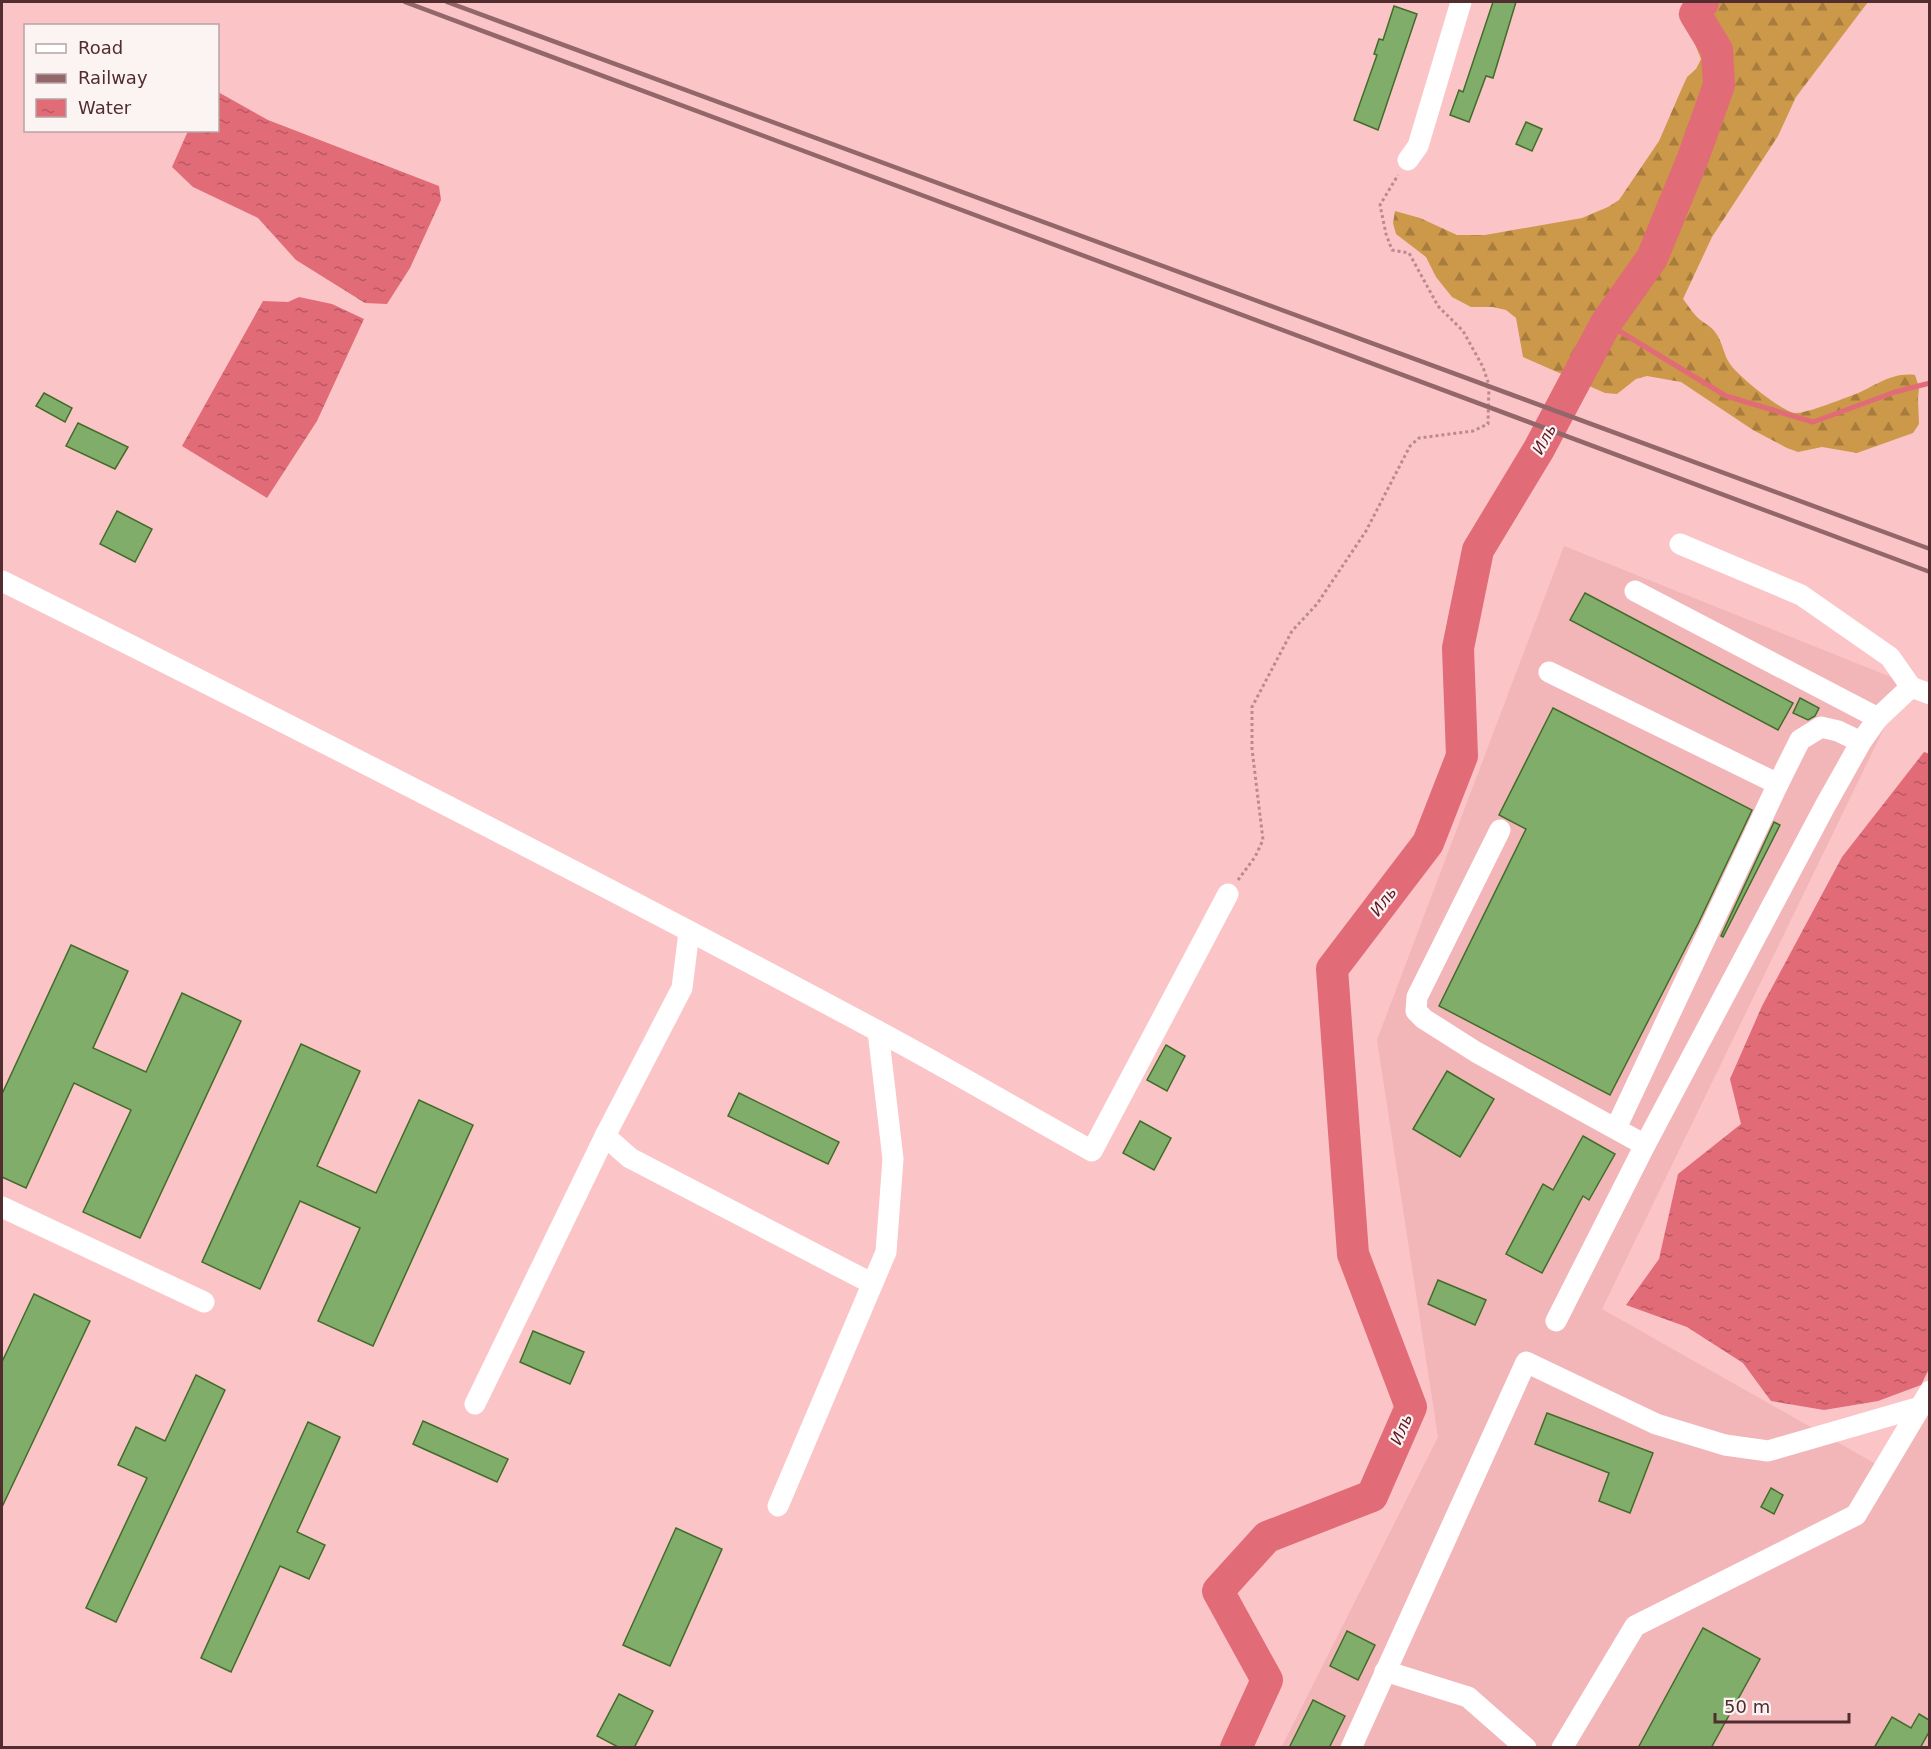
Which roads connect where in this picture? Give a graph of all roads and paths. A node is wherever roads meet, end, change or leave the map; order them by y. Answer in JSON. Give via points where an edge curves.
{"nodes":[{"id":1,"x":1461,"y":2,"type":"edge"},
{"id":2,"x":1408,"y":160,"type":"joint"},
{"id":3,"x":1680,"y":544,"type":"dead end"},
{"id":4,"x":2,"y":581,"type":"edge"},
{"id":5,"x":1635,"y":591,"type":"dead end"},
{"id":6,"x":1549,"y":672,"type":"dead end"},
{"id":7,"x":1920,"y":691,"type":"edge"},
{"id":8,"x":1878,"y":718,"type":"junction"},
{"id":9,"x":1861,"y":742,"type":"junction"},
{"id":10,"x":1778,"y":784,"type":"junction"},
{"id":11,"x":1500,"y":830,"type":"dead end"},
{"id":12,"x":1228,"y":894,"type":"joint"},
{"id":13,"x":689,"y":932,"type":"junction"},
{"id":14,"x":878,"y":1031,"type":"junction"},
{"id":15,"x":1616,"y":1128,"type":"junction"},
{"id":16,"x":605,"y":1136,"type":"junction"},
{"id":17,"x":1645,"y":1145,"type":"junction"},
{"id":18,"x":2,"y":1207,"type":"edge"},
{"id":19,"x":871,"y":1283,"type":"junction"},
{"id":20,"x":204,"y":1302,"type":"dead end"},
{"id":21,"x":1556,"y":1321,"type":"dead end"},
{"id":22,"x":1925,"y":1399,"type":"edge"},
{"id":23,"x":475,"y":1404,"type":"dead end"},
{"id":24,"x":778,"y":1506,"type":"dead end"},
{"id":25,"x":1385,"y":1671,"type":"junction"},
{"id":26,"x":1351,"y":1748,"type":"edge"},
{"id":27,"x":1526,"y":1748,"type":"edge"},
{"id":28,"x":1562,"y":1748,"type":"edge"}],
"edges":[{"from":1,"to":2,"type":"street","via":[[1418,146]]},
{"from":2,"to":12,"type":"path","via":[[1380,205],[1386,234],[1392,250],[1408,253],[1438,306],[1463,331],[1478,356],[1489,385],[1488,424],[1473,431],[1419,438],[1410,446],[1366,531],[1317,604],[1292,631],[1252,707],[1252,749],[1263,840]]},
{"from":3,"to":7,"type":"street","via":[[1801,595],[1890,657]]},
{"from":4,"to":13,"type":"street","via":[[293,726]]},
{"from":5,"to":8,"type":"street"},
{"from":6,"to":10,"type":"street"},
{"from":7,"to":8,"type":"street"},
{"from":8,"to":9,"type":"street"},
{"from":9,"to":10,"type":"street","via":[[1821,727],[1800,740]]},
{"from":9,"to":17,"type":"street"},
{"from":10,"to":15,"type":"street"},
{"from":11,"to":15,"type":"street","via":[[1417,997],[1416,1011],[1476,1052]]},
{"from":12,"to":14,"type":"street","via":[[1092,1152]]},
{"from":13,"to":14,"type":"street"},
{"from":13,"to":16,"type":"street","via":[[682,988]]},
{"from":14,"to":19,"type":"street","via":[[893,1159],[886,1252]]},
{"from":15,"to":17,"type":"street"},
{"from":16,"to":19,"type":"street","via":[[630,1158]]},
{"from":16,"to":23,"type":"street"},
{"from":17,"to":21,"type":"street"},
{"from":18,"to":20,"type":"street"},
{"from":19,"to":24,"type":"street"},
{"from":22,"to":25,"type":"street","via":[[1768,1451],[1656,1425],[1526,1362]]},
{"from":22,"to":28,"type":"street","via":[[1856,1515],[1635,1626]]},
{"from":25,"to":26,"type":"street"},
{"from":25,"to":27,"type":"street","via":[[1468,1697]]}]}
